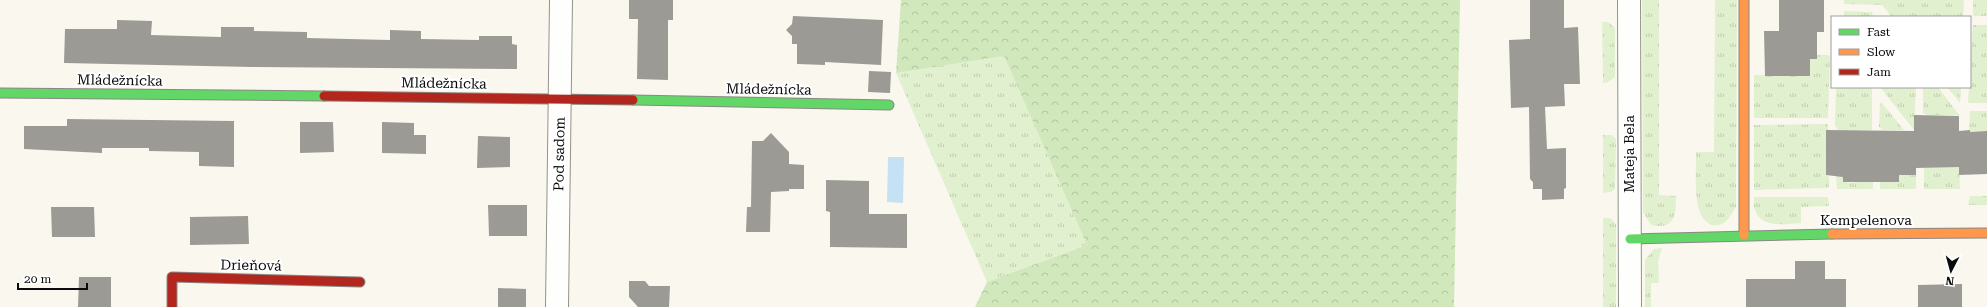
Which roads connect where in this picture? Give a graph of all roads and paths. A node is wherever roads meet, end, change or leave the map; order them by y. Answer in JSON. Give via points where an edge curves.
{"nodes":[{"id":1,"x":561,"y":0,"type":"edge"},
{"id":2,"x":1629,"y":0,"type":"edge"},
{"id":3,"x":1744,"y":0,"type":"edge"},
{"id":4,"x":0,"y":93,"type":"edge"},
{"id":5,"x":560,"y":98,"type":"junction"},
{"id":6,"x":889,"y":105,"type":"dead end"},
{"id":7,"x":1987,"y":233,"type":"edge"},
{"id":8,"x":1744,"y":235,"type":"junction"},
{"id":9,"x":1630,"y":239,"type":"junction"},
{"id":10,"x":360,"y":282,"type":"dead end"},
{"id":11,"x":172,"y":307,"type":"edge"},
{"id":12,"x":557,"y":307,"type":"edge"},
{"id":13,"x":1630,"y":307,"type":"edge"}],
"edges":[{"from":1,"to":5,"type":"street","name":"Pod sadom"},
{"from":2,"to":9,"type":"street","name":"Mateja Bela"},
{"from":3,"to":8,"type":"street"},
{"from":4,"to":5,"type":"street","name":"Mládežnícka"},
{"from":5,"to":6,"type":"street","name":"Mládežnícka"},
{"from":5,"to":12,"type":"street","name":"Pod sadom"},
{"from":7,"to":8,"type":"street","name":"Kempelenova"},
{"from":8,"to":9,"type":"street","name":"Kempelenova"},
{"from":9,"to":13,"type":"street","name":"Mateja Bela"},
{"from":10,"to":11,"type":"street","name":"Drieňová","via":[[172,277]]}]}
